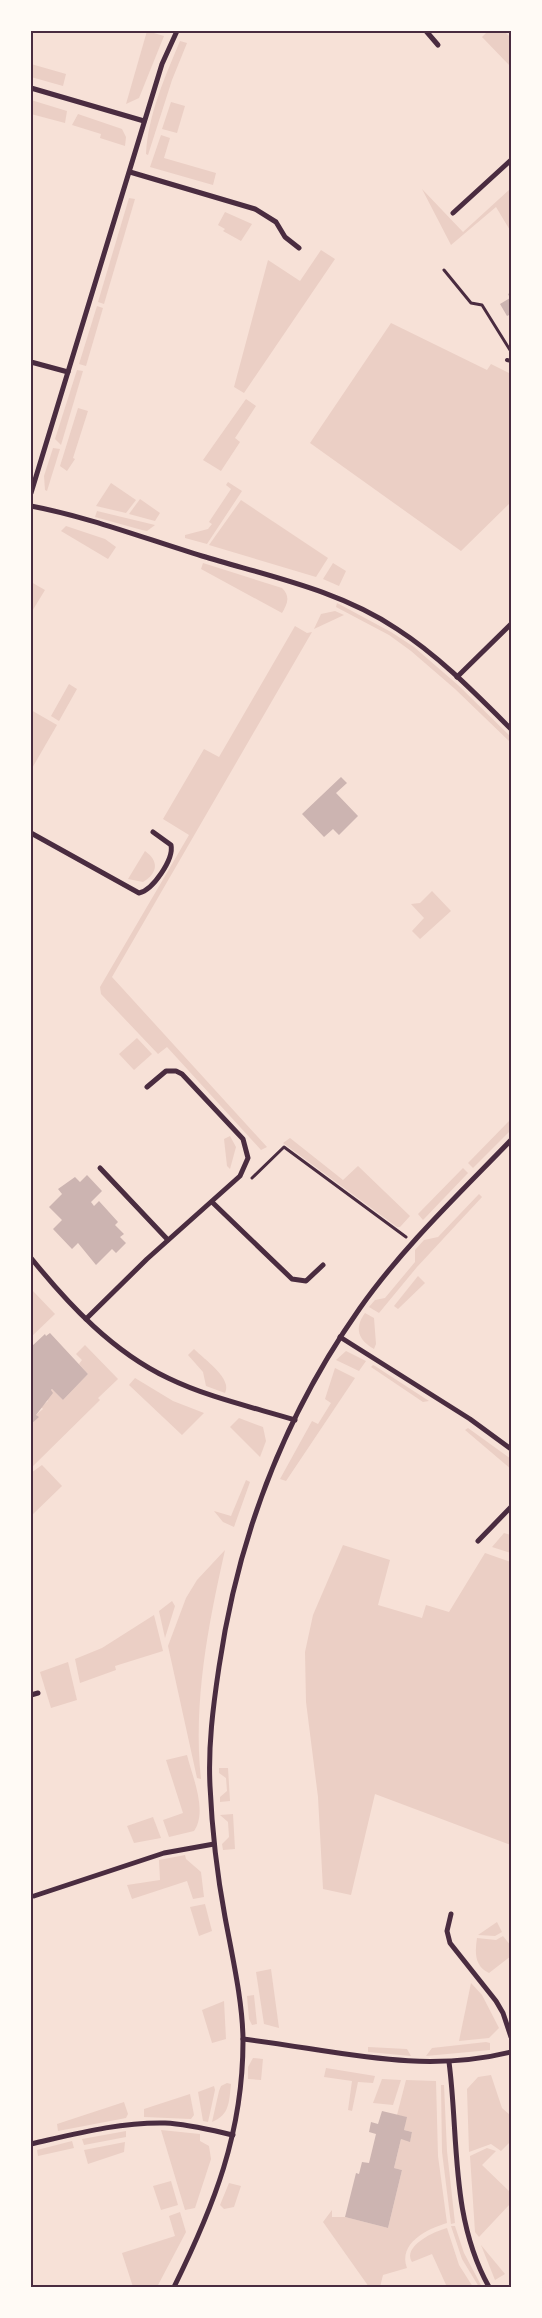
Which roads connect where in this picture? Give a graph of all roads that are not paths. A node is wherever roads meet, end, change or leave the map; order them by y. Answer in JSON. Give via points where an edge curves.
{"nodes":[{"id":1,"x":177,"y":31,"type":"edge"},
{"id":2,"x":426,"y":31,"type":"edge"},
{"id":3,"x":438,"y":44,"type":"dead end"},
{"id":4,"x":31,"y":88,"type":"edge"},
{"id":5,"x":144,"y":121,"type":"junction"},
{"id":6,"x":511,"y":160,"type":"edge"},
{"id":7,"x":130,"y":172,"type":"junction"},
{"id":8,"x":453,"y":213,"type":"dead end"},
{"id":9,"x":300,"y":248,"type":"dead end"},
{"id":10,"x":31,"y":362,"type":"edge"},
{"id":11,"x":68,"y":372,"type":"junction"},
{"id":12,"x":31,"y":494,"type":"edge"},
{"id":13,"x":31,"y":506,"type":"edge"},
{"id":14,"x":511,"y":624,"type":"edge"},
{"id":15,"x":457,"y":677,"type":"junction"},
{"id":16,"x":511,"y":728,"type":"edge"},
{"id":17,"x":153,"y":832,"type":"dead end"},
{"id":18,"x":31,"y":833,"type":"edge"},
{"id":19,"x":147,"y":1088,"type":"dead end"},
{"id":20,"x":511,"y":1140,"type":"edge"},
{"id":21,"x":100,"y":1168,"type":"dead end"},
{"id":22,"x":212,"y":1202,"type":"junction"},
{"id":23,"x":168,"y":1240,"type":"junction"},
{"id":24,"x":31,"y":1258,"type":"edge"},
{"id":25,"x":324,"y":1265,"type":"dead end"},
{"id":26,"x":86,"y":1319,"type":"junction"},
{"id":27,"x":340,"y":1336,"type":"junction"},
{"id":28,"x":294,"y":1420,"type":"junction"},
{"id":29,"x":511,"y":1450,"type":"edge"},
{"id":30,"x":511,"y":1508,"type":"edge"},
{"id":31,"x":478,"y":1541,"type":"dead end"},
{"id":32,"x":38,"y":1693,"type":"dead end"},
{"id":33,"x":31,"y":1695,"type":"edge"},
{"id":34,"x":214,"y":1844,"type":"junction"},
{"id":35,"x":34,"y":1896,"type":"dead end"},
{"id":36,"x":451,"y":1914,"type":"dead end"},
{"id":37,"x":511,"y":2037,"type":"edge"},
{"id":38,"x":244,"y":2039,"type":"junction"},
{"id":39,"x":511,"y":2052,"type":"edge"},
{"id":40,"x":449,"y":2062,"type":"junction"},
{"id":41,"x":233,"y":2135,"type":"junction"},
{"id":42,"x":31,"y":2144,"type":"edge"},
{"id":43,"x":174,"y":2287,"type":"edge"},
{"id":44,"x":489,"y":2287,"type":"edge"}],
"edges":[{"from":1,"to":5,"type":"street","via":[[162,64]]},
{"from":2,"to":3,"type":"street"},
{"from":4,"to":5,"type":"street"},
{"from":5,"to":7,"type":"street"},
{"from":6,"to":8,"type":"street"},
{"from":7,"to":9,"type":"street","via":[[255,209],[276,222],[284,237]]},
{"from":7,"to":11,"type":"street"},
{"from":10,"to":11,"type":"street"},
{"from":11,"to":12,"type":"street"},
{"from":13,"to":15,"type":"street","via":[[155,540],[337,598],[397,628]]},
{"from":14,"to":15,"type":"street"},
{"from":15,"to":16,"type":"street"},
{"from":17,"to":18,"type":"street","via":[[167,841],[171,855],[153,886],[139,893]]},
{"from":19,"to":22,"type":"street","via":[[166,1071],[182,1074],[243,1139],[246,1165],[240,1176]]},
{"from":20,"to":27,"type":"street","via":[[398,1259]]},
{"from":21,"to":23,"type":"street"},
{"from":22,"to":23,"type":"street"},
{"from":22,"to":25,"type":"street","via":[[292,1279],[306,1281]]},
{"from":23,"to":26,"type":"street"},
{"from":24,"to":26,"type":"street"},
{"from":26,"to":28,"type":"street","via":[[147,1367],[168,1378],[198,1391]]},
{"from":27,"to":28,"type":"street"},
{"from":27,"to":29,"type":"street","via":[[462,1414]]},
{"from":28,"to":34,"type":"street","via":[[264,1485],[230,1597],[211,1725]]},
{"from":30,"to":31,"type":"street"},
{"from":32,"to":33,"type":"street"},
{"from":34,"to":35,"type":"street","via":[[164,1853]]},
{"from":34,"to":38,"type":"street"},
{"from":36,"to":37,"type":"street","via":[[447,1931],[450,1944],[504,2013]]},
{"from":38,"to":40,"type":"street","via":[[381,2060]]},
{"from":38,"to":41,"type":"street"},
{"from":39,"to":40,"type":"street"},
{"from":40,"to":44,"type":"street","via":[[459,2196],[464,2222]]},
{"from":41,"to":42,"type":"street","via":[[187,2125],[143,2123]]},
{"from":41,"to":43,"type":"street","via":[[218,2191]]}]}
